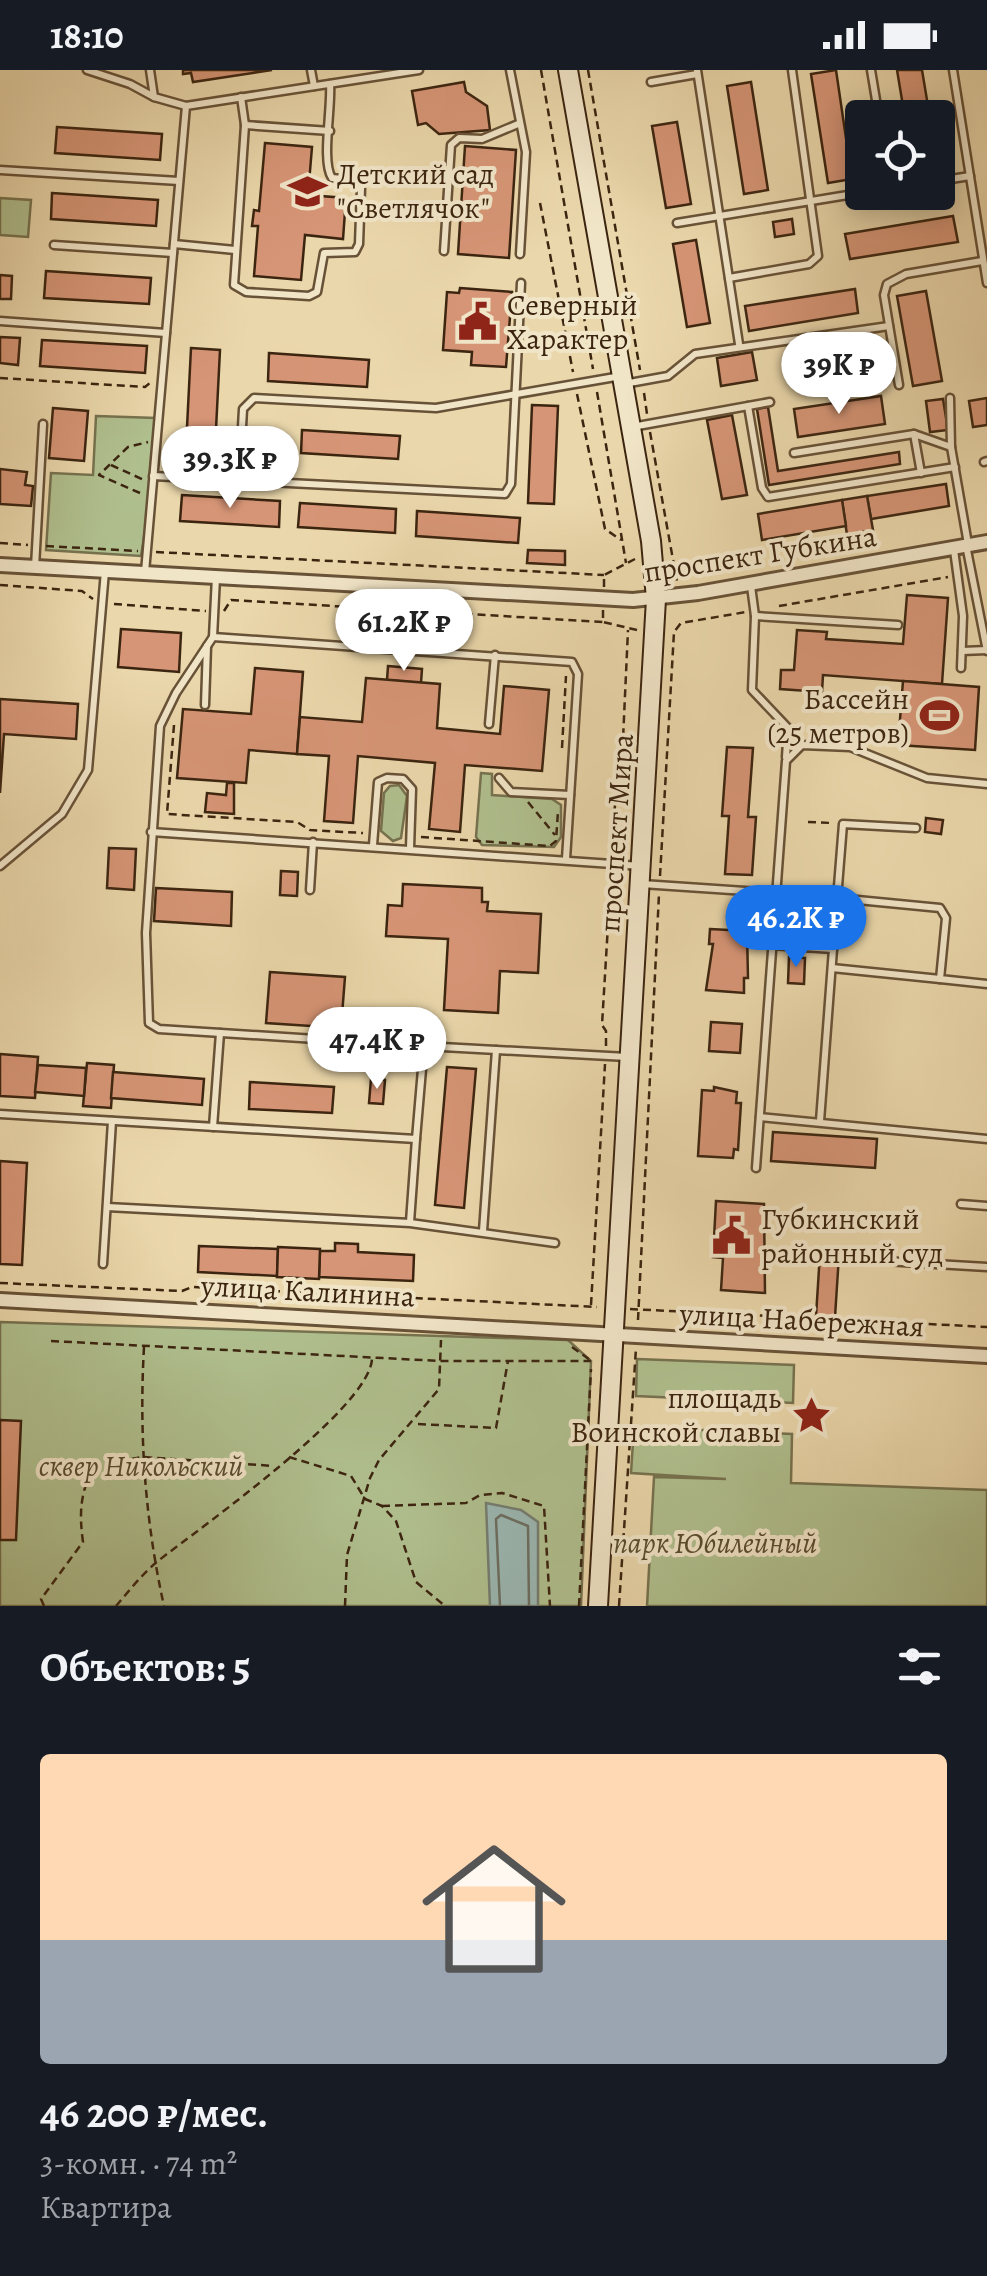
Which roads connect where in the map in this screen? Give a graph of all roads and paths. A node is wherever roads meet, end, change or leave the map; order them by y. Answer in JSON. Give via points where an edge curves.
{"nodes":[{"id":1,"x":87,"y":70,"type":"edge"},
{"id":2,"x":150,"y":70,"type":"edge"},
{"id":3,"x":312,"y":70,"type":"edge"},
{"id":4,"x":419,"y":70,"type":"edge"},
{"id":5,"x":510,"y":70,"type":"edge"},
{"id":6,"x":542,"y":70,"type":"edge"},
{"id":7,"x":568,"y":70,"type":"edge"},
{"id":8,"x":588,"y":70,"type":"edge"},
{"id":9,"x":792,"y":70,"type":"edge"},
{"id":10,"x":871,"y":70,"type":"edge"},
{"id":11,"x":954,"y":70,"type":"edge"},
{"id":12,"x":697,"y":72,"type":"edge"},
{"id":13,"x":651,"y":82,"type":"dead end"},
{"id":14,"x":330,"y":84,"type":"junction"},
{"id":15,"x":314,"y":86,"type":"junction"},
{"id":16,"x":154,"y":97,"type":"junction"},
{"id":17,"x":241,"y":97,"type":"junction"},
{"id":18,"x":877,"y":100,"type":"edge"},
{"id":19,"x":186,"y":106,"type":"junction"},
{"id":20,"x":518,"y":124,"type":"junction"},
{"id":21,"x":246,"y":125,"type":"junction"},
{"id":22,"x":330,"y":131,"type":"junction"},
{"id":23,"x":0,"y":170,"type":"edge"},
{"id":24,"x":970,"y":176,"type":"junction"},
{"id":25,"x":955,"y":178,"type":"edge"},
{"id":26,"x":179,"y":181,"type":"junction"},
{"id":27,"x":845,"y":196,"type":"edge"},
{"id":28,"x":812,"y":201,"type":"junction"},
{"id":29,"x":719,"y":216,"type":"junction"},
{"id":30,"x":677,"y":223,"type":"dead end"},
{"id":31,"x":54,"y":244,"type":"dead end"},
{"id":32,"x":174,"y":244,"type":"junction"},
{"id":33,"x":235,"y":250,"type":"junction"},
{"id":34,"x":444,"y":251,"type":"dead end"},
{"id":35,"x":173,"y":254,"type":"junction"},
{"id":36,"x":520,"y":254,"type":"dead end"},
{"id":37,"x":982,"y":261,"type":"junction"},
{"id":38,"x":729,"y":278,"type":"junction"},
{"id":39,"x":521,"y":283,"type":"dead end"},
{"id":40,"x":987,"y":283,"type":"edge"},
{"id":41,"x":0,"y":321,"type":"edge"},
{"id":42,"x":889,"y":326,"type":"junction"},
{"id":43,"x":166,"y":333,"type":"junction"},
{"id":44,"x":739,"y":344,"type":"junction"},
{"id":45,"x":0,"y":378,"type":"edge"},
{"id":46,"x":153,"y":378,"type":"dead end"},
{"id":47,"x":595,"y":381,"type":"junction"},
{"id":48,"x":629,"y":381,"type":"junction"},
{"id":49,"x":900,"y":385,"type":"dead end"},
{"id":50,"x":516,"y":394,"type":"junction"},
{"id":51,"x":950,"y":398,"type":"dead end"},
{"id":52,"x":770,"y":402,"type":"dead end"},
{"id":53,"x":748,"y":406,"type":"junction"},
{"id":54,"x":43,"y":424,"type":"dead end"},
{"id":55,"x":640,"y":426,"type":"junction"},
{"id":56,"x":914,"y":434,"type":"junction"},
{"id":57,"x":156,"y":443,"type":"junction"},
{"id":58,"x":951,"y":447,"type":"junction"},
{"id":59,"x":794,"y":453,"type":"dead end"},
{"id":60,"x":109,"y":464,"type":"junction"},
{"id":61,"x":955,"y":467,"type":"junction"},
{"id":62,"x":921,"y":474,"type":"junction"},
{"id":63,"x":153,"y":479,"type":"junction"},
{"id":64,"x":239,"y":481,"type":"junction"},
{"id":65,"x":152,"y":496,"type":"junction"},
{"id":66,"x":987,"y":542,"type":"edge"},
{"id":67,"x":0,"y":543,"type":"edge"},
{"id":68,"x":36,"y":545,"type":"junction"},
{"id":69,"x":963,"y":546,"type":"junction"},
{"id":70,"x":147,"y":552,"type":"junction"},
{"id":71,"x":626,"y":563,"type":"dead end"},
{"id":72,"x":0,"y":565,"type":"edge"},
{"id":73,"x":35,"y":567,"type":"junction"},
{"id":74,"x":105,"y":571,"type":"junction"},
{"id":75,"x":145,"y":573,"type":"junction"},
{"id":76,"x":676,"y":573,"type":"dead end"},
{"id":77,"x":604,"y":575,"type":"dead end"},
{"id":78,"x":958,"y":576,"type":"junction"},
{"id":79,"x":216,"y":578,"type":"junction"},
{"id":80,"x":751,"y":584,"type":"junction"},
{"id":81,"x":0,"y":586,"type":"edge"},
{"id":82,"x":656,"y":599,"type":"junction"},
{"id":83,"x":102,"y":604,"type":"junction"},
{"id":84,"x":214,"y":611,"type":"junction"},
{"id":85,"x":755,"y":613,"type":"junction"},
{"id":86,"x":603,"y":622,"type":"dead end"},
{"id":87,"x":898,"y":625,"type":"dead end"},
{"id":88,"x":628,"y":630,"type":"dead end"},
{"id":89,"x":213,"y":636,"type":"junction"},
{"id":90,"x":207,"y":645,"type":"junction"},
{"id":91,"x":987,"y":650,"type":"edge"},
{"id":92,"x":962,"y":651,"type":"junction"},
{"id":93,"x":494,"y":655,"type":"junction"},
{"id":94,"x":961,"y":668,"type":"dead end"},
{"id":95,"x":205,"y":705,"type":"dead end"},
{"id":96,"x":488,"y":724,"type":"dead end"},
{"id":97,"x":786,"y":761,"type":"junction"},
{"id":98,"x":498,"y":778,"type":"dead end"},
{"id":99,"x":987,"y":784,"type":"edge"},
{"id":100,"x":570,"y":795,"type":"junction"},
{"id":101,"x":524,"y":797,"type":"dead end"},
{"id":102,"x":808,"y":822,"type":"dead end"},
{"id":103,"x":843,"y":824,"type":"junction"},
{"id":104,"x":916,"y":828,"type":"dead end"},
{"id":105,"x":151,"y":832,"type":"junction"},
{"id":106,"x":556,"y":836,"type":"dead end"},
{"id":107,"x":314,"y":842,"type":"junction"},
{"id":108,"x":373,"y":846,"type":"junction"},
{"id":109,"x":410,"y":848,"type":"junction"},
{"id":110,"x":566,"y":859,"type":"junction"},
{"id":111,"x":611,"y":864,"type":"junction"},
{"id":112,"x":0,"y":866,"type":"edge"},
{"id":113,"x":647,"y":878,"type":"junction"},
{"id":114,"x":310,"y":890,"type":"dead end"},
{"id":115,"x":775,"y":893,"type":"junction"},
{"id":116,"x":838,"y":898,"type":"junction"},
{"id":117,"x":771,"y":945,"type":"junction"},
{"id":118,"x":834,"y":950,"type":"junction"},
{"id":119,"x":832,"y":968,"type":"junction"},
{"id":120,"x":940,"y":979,"type":"junction"},
{"id":121,"x":987,"y":984,"type":"edge"},
{"id":122,"x":220,"y":1033,"type":"junction"},
{"id":123,"x":424,"y":1046,"type":"junction"},
{"id":124,"x":496,"y":1050,"type":"junction"},
{"id":125,"x":606,"y":1056,"type":"junction"},
{"id":126,"x":630,"y":1057,"type":"junction"},
{"id":127,"x":0,"y":1114,"type":"edge"},
{"id":128,"x":760,"y":1116,"type":"junction"},
{"id":129,"x":112,"y":1120,"type":"junction"},
{"id":130,"x":820,"y":1121,"type":"junction"},
{"id":131,"x":214,"y":1127,"type":"junction"},
{"id":132,"x":416,"y":1139,"type":"junction"},
{"id":133,"x":987,"y":1139,"type":"edge"},
{"id":134,"x":756,"y":1168,"type":"dead end"},
{"id":135,"x":961,"y":1204,"type":"dead end"},
{"id":136,"x":987,"y":1206,"type":"edge"},
{"id":137,"x":107,"y":1207,"type":"junction"},
{"id":138,"x":410,"y":1223,"type":"junction"},
{"id":139,"x":483,"y":1232,"type":"junction"},
{"id":140,"x":555,"y":1243,"type":"dead end"},
{"id":141,"x":850,"y":1259,"type":"dead end"},
{"id":142,"x":103,"y":1264,"type":"dead end"},
{"id":143,"x":987,"y":1267,"type":"edge"},
{"id":144,"x":0,"y":1283,"type":"edge"},
{"id":145,"x":0,"y":1300,"type":"edge"},
{"id":146,"x":987,"y":1327,"type":"edge"},
{"id":147,"x":614,"y":1334,"type":"junction"},
{"id":148,"x":441,"y":1337,"type":"dead end"},
{"id":149,"x":51,"y":1341,"type":"dead end"},
{"id":150,"x":144,"y":1346,"type":"junction"},
{"id":151,"x":987,"y":1356,"type":"edge"},
{"id":152,"x":372,"y":1358,"type":"junction"},
{"id":153,"x":440,"y":1361,"type":"junction"},
{"id":154,"x":508,"y":1361,"type":"junction"},
{"id":155,"x":591,"y":1361,"type":"dead end"},
{"id":156,"x":632,"y":1364,"type":"dead end"},
{"id":157,"x":590,"y":1369,"type":"dead end"},
{"id":158,"x":418,"y":1424,"type":"dead end"},
{"id":159,"x":288,"y":1456,"type":"junction"},
{"id":160,"x":142,"y":1457,"type":"junction"},
{"id":161,"x":278,"y":1466,"type":"junction"},
{"id":162,"x":365,"y":1499,"type":"junction"},
{"id":163,"x":382,"y":1506,"type":"junction"},
{"id":164,"x":155,"y":1564,"type":"junction"},
{"id":165,"x":44,"y":1606,"type":"edge"},
{"id":166,"x":116,"y":1606,"type":"edge"},
{"id":167,"x":164,"y":1606,"type":"edge"},
{"id":168,"x":345,"y":1606,"type":"edge"},
{"id":169,"x":445,"y":1606,"type":"edge"},
{"id":170,"x":550,"y":1606,"type":"edge"},
{"id":171,"x":578,"y":1606,"type":"edge"},
{"id":172,"x":598,"y":1606,"type":"edge"},
{"id":173,"x":619,"y":1606,"type":"edge"}],
"edges":[{"from":1,"to":16,"type":"lane"},
{"from":2,"to":16,"type":"lane"},
{"from":3,"to":15,"type":"lane"},
{"from":4,"to":14,"type":"lane"},
{"from":5,"to":20,"type":"lane"},
{"from":6,"to":47,"type":"path"},
{"from":7,"to":48,"type":"main road","name":"проспект Мира"},
{"from":8,"to":48,"type":"path"},
{"from":9,"to":28,"type":"lane"},
{"from":10,"to":18,"type":"lane"},
{"from":11,"to":24,"type":"lane"},
{"from":12,"to":13,"type":"lane"},
{"from":12,"to":29,"type":"lane"},
{"from":14,"to":15,"type":"lane"},
{"from":14,"to":22,"type":"lane"},
{"from":15,"to":17,"type":"lane"},
{"from":16,"to":19,"type":"lane"},
{"from":17,"to":19,"type":"lane"},
{"from":17,"to":21,"type":"lane"},
{"from":19,"to":26,"type":"lane"},
{"from":20,"to":34,"type":"lane","via":[[452,145]]},
{"from":20,"to":36,"type":"lane","via":[[526,152]]},
{"from":21,"to":22,"type":"lane"},
{"from":21,"to":33,"type":"lane"},
{"from":22,"to":33,"type":"lane","via":[[328,174],[362,188],[358,249],[324,253],[319,286],[309,296],[238,290]]},
{"from":23,"to":26,"type":"lane"},
{"from":24,"to":25,"type":"lane"},
{"from":24,"to":37,"type":"lane"},
{"from":26,"to":32,"type":"lane"},
{"from":27,"to":28,"type":"lane"},
{"from":28,"to":29,"type":"lane"},
{"from":28,"to":38,"type":"lane","via":[[820,248],[814,261]]},
{"from":29,"to":30,"type":"lane"},
{"from":29,"to":38,"type":"lane"},
{"from":31,"to":35,"type":"lane"},
{"from":32,"to":33,"type":"lane"},
{"from":32,"to":35,"type":"lane"},
{"from":35,"to":43,"type":"lane"},
{"from":37,"to":40,"type":"lane"},
{"from":37,"to":42,"type":"lane","via":[[894,278],[884,295]]},
{"from":38,"to":44,"type":"lane"},
{"from":39,"to":50,"type":"lane"},
{"from":41,"to":43,"type":"lane"},
{"from":42,"to":44,"type":"lane","via":[[782,344]]},
{"from":42,"to":49,"type":"lane"},
{"from":43,"to":57,"type":"lane"},
{"from":44,"to":48,"type":"lane","via":[[695,354],[676,372]]},
{"from":45,"to":46,"type":"path","via":[[145,387]]},
{"from":47,"to":48,"type":"lane"},
{"from":47,"to":50,"type":"lane"},
{"from":47,"to":71,"type":"path"},
{"from":48,"to":55,"type":"main road","name":"проспект Мира"},
{"from":48,"to":55,"type":"path"},
{"from":50,"to":64,"type":"lane","via":[[426,408],[254,398],[243,410]]},
{"from":50,"to":64,"type":"lane","via":[[505,494]]},
{"from":51,"to":58,"type":"lane"},
{"from":52,"to":53,"type":"lane"},
{"from":53,"to":55,"type":"lane"},
{"from":53,"to":62,"type":"lane","via":[[768,497]]},
{"from":54,"to":68,"type":"lane"},
{"from":55,"to":76,"type":"path"},
{"from":55,"to":82,"type":"main road","name":"проспект Мира"},
{"from":56,"to":58,"type":"lane"},
{"from":56,"to":59,"type":"lane"},
{"from":56,"to":62,"type":"lane"},
{"from":57,"to":60,"type":"path","via":[[128,447]]},
{"from":57,"to":63,"type":"lane"},
{"from":58,"to":61,"type":"lane"},
{"from":60,"to":63,"type":"path"},
{"from":60,"to":65,"type":"path","via":[[99,475]]},
{"from":61,"to":62,"type":"lane"},
{"from":61,"to":69,"type":"lane"},
{"from":63,"to":64,"type":"lane"},
{"from":63,"to":65,"type":"lane"},
{"from":65,"to":70,"type":"lane"},
{"from":66,"to":69,"type":"street","name":"проспект Губкина"},
{"from":67,"to":68,"type":"path"},
{"from":68,"to":70,"type":"path"},
{"from":68,"to":73,"type":"lane"},
{"from":69,"to":78,"type":"lane"},
{"from":69,"to":80,"type":"street","name":"проспект Губкина"},
{"from":69,"to":91,"type":"lane"},
{"from":70,"to":75,"type":"lane"},
{"from":70,"to":77,"type":"path"},
{"from":72,"to":73,"type":"street","name":"проспект Губкина"},
{"from":73,"to":74,"type":"street","name":"проспект Губкина"},
{"from":74,"to":75,"type":"street","name":"проспект Губкина"},
{"from":74,"to":83,"type":"lane"},
{"from":75,"to":79,"type":"street","name":"проспект Губкина"},
{"from":78,"to":85,"type":"path"},
{"from":78,"to":92,"type":"lane"},
{"from":79,"to":82,"type":"street","name":"проспект Губкина"},
{"from":79,"to":84,"type":"lane"},
{"from":80,"to":82,"type":"street","name":"проспект Губкина"},
{"from":80,"to":85,"type":"lane"},
{"from":81,"to":83,"type":"path","via":[[82,591]]},
{"from":82,"to":113,"type":"main road","name":"проспект Мира"},
{"from":83,"to":84,"type":"path"},
{"from":83,"to":112,"type":"lane","via":[[92,752],[82,786],[62,814]]},
{"from":84,"to":86,"type":"path","via":[[226,612],[231,600]]},
{"from":84,"to":89,"type":"lane"},
{"from":85,"to":87,"type":"lane"},
{"from":85,"to":97,"type":"lane","via":[[752,690],[788,728]]},
{"from":85,"to":113,"type":"path","via":[[681,623],[674,632]]},
{"from":88,"to":111,"type":"path"},
{"from":89,"to":90,"type":"lane"},
{"from":89,"to":93,"type":"lane"},
{"from":90,"to":95,"type":"lane"},
{"from":90,"to":105,"type":"lane","via":[[160,726]]},
{"from":91,"to":92,"type":"lane"},
{"from":92,"to":94,"type":"lane"},
{"from":93,"to":96,"type":"lane"},
{"from":93,"to":100,"type":"lane","via":[[567,660],[577,668]]},
{"from":97,"to":99,"type":"lane","via":[[802,746],[850,747],[927,778]]},
{"from":97,"to":115,"type":"lane"},
{"from":98,"to":100,"type":"lane","via":[[512,792]]},
{"from":100,"to":110,"type":"lane"},
{"from":101,"to":106,"type":"path"},
{"from":102,"to":103,"type":"path"},
{"from":103,"to":104,"type":"lane"},
{"from":103,"to":116,"type":"lane"},
{"from":105,"to":107,"type":"lane"},
{"from":105,"to":122,"type":"lane","via":[[149,1023]]},
{"from":107,"to":108,"type":"lane"},
{"from":107,"to":114,"type":"lane"},
{"from":108,"to":109,"type":"lane"},
{"from":108,"to":109,"type":"lane","via":[[378,782],[386,778],[403,779],[412,789]]},
{"from":109,"to":110,"type":"lane"},
{"from":110,"to":111,"type":"lane"},
{"from":111,"to":113,"type":"lane"},
{"from":111,"to":125,"type":"path"},
{"from":113,"to":115,"type":"lane"},
{"from":113,"to":126,"type":"main road","name":"проспект Мира"},
{"from":113,"to":146,"type":"path","via":[[639,1310]]},
{"from":115,"to":117,"type":"lane"},
{"from":116,"to":118,"type":"lane"},
{"from":116,"to":120,"type":"lane","via":[[940,908],[946,918]]},
{"from":117,"to":118,"type":"lane"},
{"from":117,"to":128,"type":"lane"},
{"from":118,"to":119,"type":"lane"},
{"from":119,"to":120,"type":"lane"},
{"from":119,"to":130,"type":"lane"},
{"from":120,"to":121,"type":"lane"},
{"from":122,"to":123,"type":"lane"},
{"from":122,"to":131,"type":"lane"},
{"from":123,"to":124,"type":"lane"},
{"from":123,"to":132,"type":"lane"},
{"from":124,"to":125,"type":"lane"},
{"from":124,"to":139,"type":"lane"},
{"from":125,"to":126,"type":"lane"},
{"from":125,"to":144,"type":"path","via":[[591,1307]]},
{"from":126,"to":147,"type":"main road","name":"проспект Мира"},
{"from":127,"to":129,"type":"lane"},
{"from":128,"to":130,"type":"lane"},
{"from":128,"to":134,"type":"lane"},
{"from":129,"to":131,"type":"lane"},
{"from":129,"to":137,"type":"lane"},
{"from":130,"to":133,"type":"lane"},
{"from":131,"to":132,"type":"lane"},
{"from":132,"to":138,"type":"lane"},
{"from":135,"to":136,"type":"lane"},
{"from":137,"to":138,"type":"lane"},
{"from":137,"to":142,"type":"lane"},
{"from":138,"to":139,"type":"lane"},
{"from":139,"to":140,"type":"lane"},
{"from":141,"to":143,"type":"lane"},
{"from":145,"to":147,"type":"street","name":"улица Калинина"},
{"from":147,"to":151,"type":"street","name":"улица Набережная"},
{"from":147,"to":172,"type":"main road","name":"проспект Мира"},
{"from":148,"to":153,"type":"path"},
{"from":149,"to":150,"type":"path"},
{"from":150,"to":152,"type":"path"},
{"from":150,"to":160,"type":"path"},
{"from":152,"to":153,"type":"path"},
{"from":152,"to":159,"type":"path","via":[[339,1416]]},
{"from":153,"to":154,"type":"path"},
{"from":153,"to":162,"type":"path","via":[[438,1389],[379,1460]]},
{"from":154,"to":155,"type":"path"},
{"from":154,"to":158,"type":"path","via":[[496,1428]]},
{"from":156,"to":173,"type":"path"},
{"from":157,"to":171,"type":"path"},
{"from":159,"to":161,"type":"path"},
{"from":159,"to":162,"type":"path","via":[[341,1470]]},
{"from":160,"to":161,"type":"path"},
{"from":160,"to":164,"type":"path"},
{"from":160,"to":165,"type":"path","via":[[95,1465],[84,1485],[83,1542],[42,1598]]},
{"from":161,"to":164,"type":"path"},
{"from":162,"to":163,"type":"path"},
{"from":162,"to":168,"type":"path","via":[[347,1555]]},
{"from":163,"to":169,"type":"path","via":[[396,1521],[416,1582]]},
{"from":163,"to":170,"type":"path","via":[[466,1502],[502,1493],[544,1506]]},
{"from":164,"to":166,"type":"path"},
{"from":164,"to":167,"type":"path"}]}
